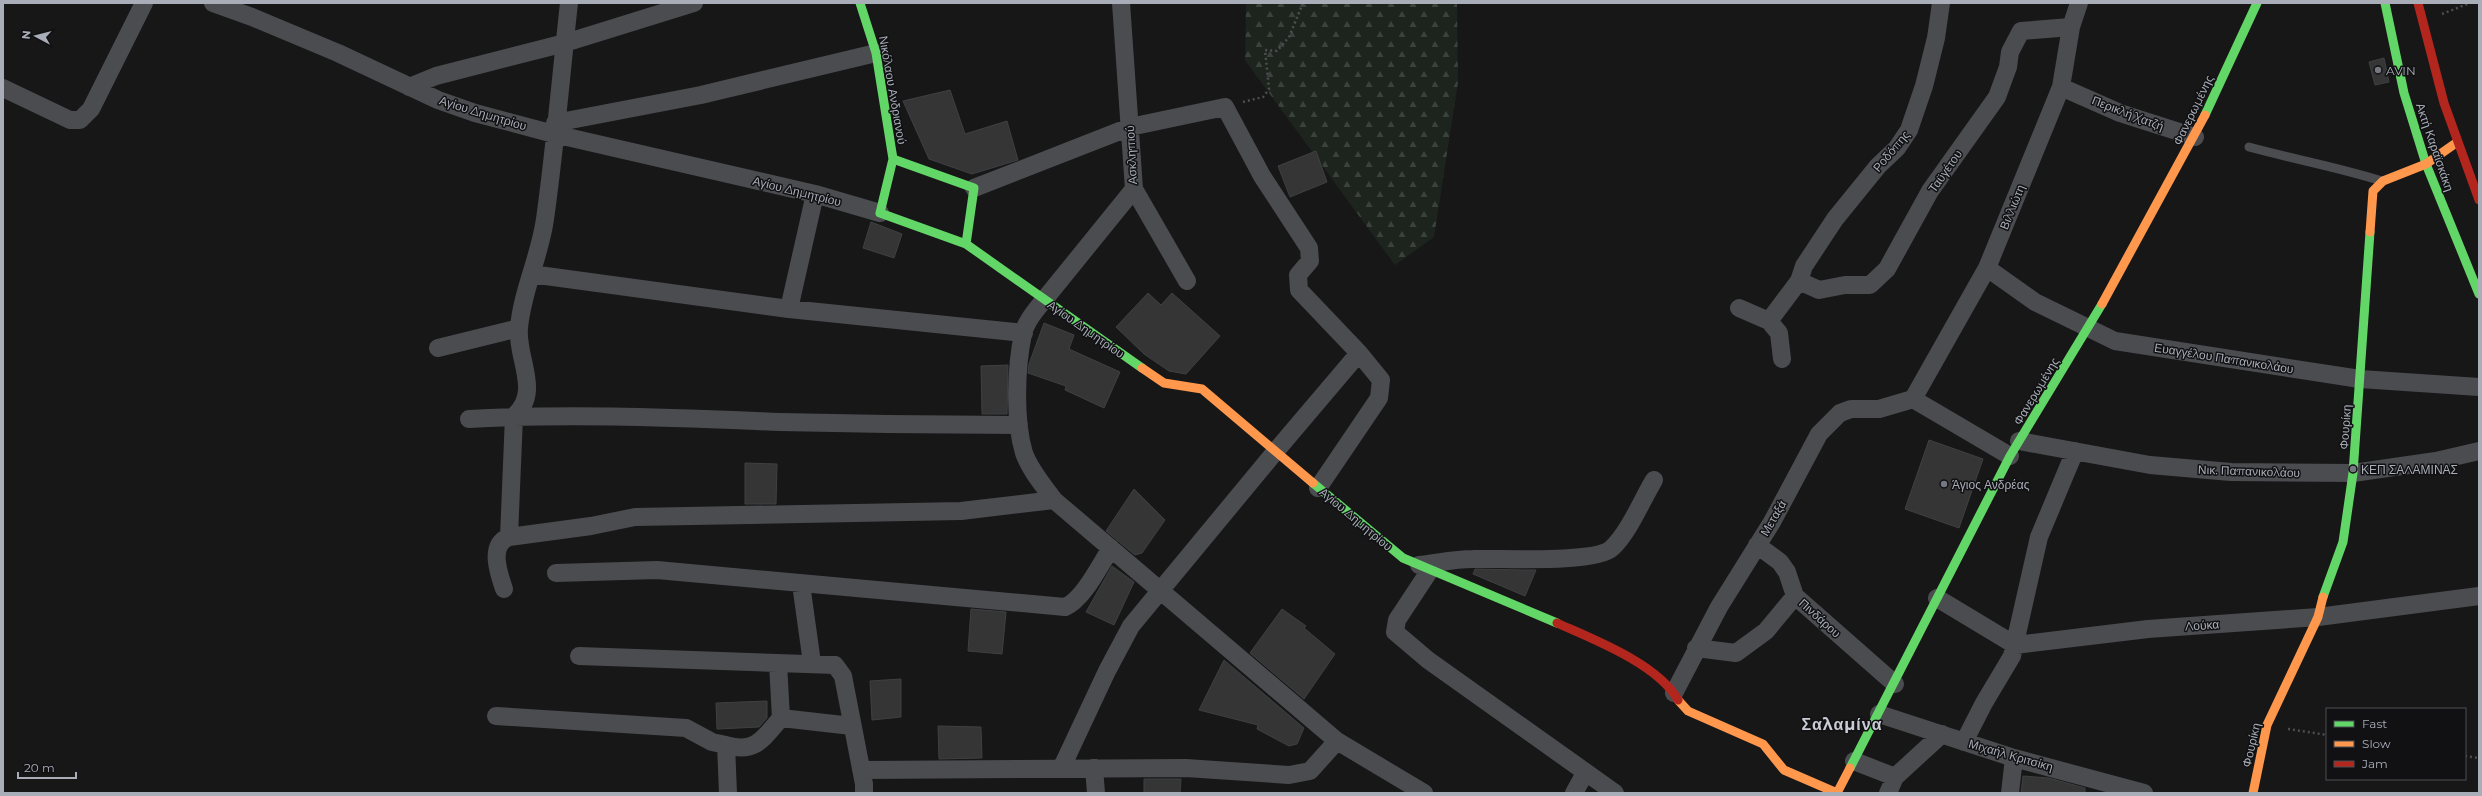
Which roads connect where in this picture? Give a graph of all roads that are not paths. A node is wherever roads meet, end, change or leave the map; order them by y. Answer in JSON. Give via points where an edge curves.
{"nodes":[{"id":1,"x":144,"y":3,"type":"edge"},
{"id":2,"x":213,"y":3,"type":"edge"},
{"id":3,"x":569,"y":3,"type":"edge"},
{"id":4,"x":694,"y":3,"type":"edge"},
{"id":5,"x":860,"y":3,"type":"edge"},
{"id":6,"x":1121,"y":3,"type":"edge"},
{"id":7,"x":1941,"y":3,"type":"edge"},
{"id":8,"x":2079,"y":3,"type":"edge"},
{"id":9,"x":2257,"y":3,"type":"edge"},
{"id":10,"x":2385,"y":3,"type":"edge"},
{"id":11,"x":2418,"y":3,"type":"edge"},
{"id":12,"x":250,"y":10,"type":"edge"},
{"id":13,"x":2071,"y":27,"type":"junction"},
{"id":14,"x":565,"y":43,"type":"junction"},
{"id":15,"x":876,"y":53,"type":"junction"},
{"id":16,"x":409,"y":87,"type":"junction"},
{"id":17,"x":2062,"y":87,"type":"junction"},
{"id":18,"x":3,"y":88,"type":"edge"},
{"id":19,"x":1130,"y":128,"type":"junction"},
{"id":20,"x":555,"y":129,"type":"junction"},
{"id":21,"x":2195,"y":138,"type":"junction"},
{"id":22,"x":2456,"y":143,"type":"junction"},
{"id":23,"x":2249,"y":147,"type":"dead end"},
{"id":24,"x":893,"y":159,"type":"junction"},
{"id":25,"x":2426,"y":164,"type":"junction"},
{"id":26,"x":2383,"y":181,"type":"junction"},
{"id":27,"x":974,"y":188,"type":"junction"},
{"id":28,"x":1134,"y":189,"type":"junction"},
{"id":29,"x":815,"y":194,"type":"junction"},
{"id":30,"x":2479,"y":200,"type":"edge"},
{"id":31,"x":880,"y":213,"type":"junction"},
{"id":32,"x":966,"y":244,"type":"junction"},
{"id":33,"x":1987,"y":268,"type":"junction"},
{"id":34,"x":531,"y":274,"type":"junction"},
{"id":35,"x":1187,"y":281,"type":"dead end"},
{"id":36,"x":1799,"y":281,"type":"junction"},
{"id":37,"x":2479,"y":294,"type":"edge"},
{"id":38,"x":1044,"y":300,"type":"junction"},
{"id":39,"x":1739,"y":308,"type":"dead end"},
{"id":40,"x":790,"y":310,"type":"junction"},
{"id":41,"x":1769,"y":321,"type":"junction"},
{"id":42,"x":519,"y":328,"type":"junction"},
{"id":43,"x":2089,"y":328,"type":"junction"},
{"id":44,"x":1024,"y":333,"type":"junction"},
{"id":45,"x":438,"y":348,"type":"dead end"},
{"id":46,"x":1360,"y":353,"type":"junction"},
{"id":47,"x":1782,"y":358,"type":"dead end"},
{"id":48,"x":2360,"y":380,"type":"junction"},
{"id":49,"x":2479,"y":387,"type":"edge"},
{"id":50,"x":1913,"y":399,"type":"junction"},
{"id":51,"x":514,"y":416,"type":"junction"},
{"id":52,"x":469,"y":419,"type":"dead end"},
{"id":53,"x":1019,"y":425,"type":"junction"},
{"id":54,"x":2015,"y":449,"type":"junction"},
{"id":55,"x":2075,"y":451,"type":"junction"},
{"id":56,"x":2479,"y":451,"type":"edge"},
{"id":57,"x":1275,"y":452,"type":"junction"},
{"id":58,"x":2353,"y":473,"type":"junction"},
{"id":59,"x":1654,"y":480,"type":"dead end"},
{"id":60,"x":1318,"y":488,"type":"junction"},
{"id":61,"x":1054,"y":500,"type":"junction"},
{"id":62,"x":509,"y":538,"type":"junction"},
{"id":63,"x":1757,"y":545,"type":"junction"},
{"id":64,"x":1111,"y":548,"type":"junction"},
{"id":65,"x":1424,"y":568,"type":"junction"},
{"id":66,"x":556,"y":573,"type":"dead end"},
{"id":67,"x":801,"y":584,"type":"junction"},
{"id":68,"x":504,"y":589,"type":"dead end"},
{"id":69,"x":1160,"y":589,"type":"junction"},
{"id":70,"x":1795,"y":596,"type":"junction"},
{"id":71,"x":2479,"y":596,"type":"edge"},
{"id":72,"x":1937,"y":598,"type":"junction"},
{"id":73,"x":2318,"y":617,"type":"junction"},
{"id":74,"x":2016,"y":645,"type":"junction"},
{"id":75,"x":1696,"y":648,"type":"junction"},
{"id":76,"x":579,"y":656,"type":"dead end"},
{"id":77,"x":778,"y":663,"type":"junction"},
{"id":78,"x":812,"y":663,"type":"junction"},
{"id":79,"x":1895,"y":684,"type":"junction"},
{"id":80,"x":1674,"y":693,"type":"junction"},
{"id":81,"x":1879,"y":714,"type":"junction"},
{"id":82,"x":496,"y":716,"type":"dead end"},
{"id":83,"x":781,"y":718,"type":"junction"},
{"id":84,"x":852,"y":726,"type":"junction"},
{"id":85,"x":1942,"y":734,"type":"junction"},
{"id":86,"x":1337,"y":741,"type":"junction"},
{"id":87,"x":1964,"y":742,"type":"junction"},
{"id":88,"x":726,"y":745,"type":"junction"},
{"id":89,"x":2014,"y":758,"type":"junction"},
{"id":90,"x":1854,"y":762,"type":"junction"},
{"id":91,"x":1094,"y":768,"type":"junction"},
{"id":92,"x":1061,"y":769,"type":"junction"},
{"id":93,"x":861,"y":770,"type":"junction"},
{"id":94,"x":1585,"y":773,"type":"junction"},
{"id":95,"x":1892,"y":785,"type":"edge"},
{"id":96,"x":728,"y":793,"type":"edge"},
{"id":97,"x":864,"y":793,"type":"edge"},
{"id":98,"x":1096,"y":793,"type":"edge"},
{"id":99,"x":1424,"y":793,"type":"edge"},
{"id":100,"x":1574,"y":793,"type":"edge"},
{"id":101,"x":1615,"y":793,"type":"edge"},
{"id":102,"x":1837,"y":793,"type":"edge"},
{"id":103,"x":2010,"y":793,"type":"edge"},
{"id":104,"x":2144,"y":793,"type":"edge"},
{"id":105,"x":2253,"y":793,"type":"edge"}],
"edges":[{"from":1,"to":18,"type":"street","via":[[91,109],[80,120],[70,120]]},
{"from":2,"to":12,"type":"street","name":"Αγίου Δημητρίου"},
{"from":3,"to":14,"type":"street"},
{"from":4,"to":14,"type":"street"},
{"from":5,"to":15,"type":"street","name":"Νικόλαου Ανδριανού"},
{"from":6,"to":19,"type":"street","name":"Ασκληπιού"},
{"from":7,"to":36,"type":"street","name":"Ροδόπης","via":[[1926,80],[1910,130],[1835,220],[1804,266]]},
{"from":8,"to":13,"type":"street","name":"Βιλλιώτη"},
{"from":9,"to":21,"type":"street","name":"Φανερωμένης"},
{"from":10,"to":25,"type":"street","name":"Ακτή Καραϊσκάκη","via":[[2404,93]]},
{"from":11,"to":22,"type":"street","name":"Ακτή Καραϊσκάκη"},
{"from":12,"to":16,"type":"street","name":"Αγίου Δημητρίου"},
{"from":13,"to":17,"type":"street","name":"Βιλλιώτη"},
{"from":13,"to":36,"type":"street","name":"Ταϋγέτου","via":[[2021,31],[2010,52],[2008,67],[1997,97],[1930,191],[1887,269],[1879,277],[1870,285],[1845,285],[1819,290]]},
{"from":14,"to":16,"type":"street","via":[[436,76]]},
{"from":14,"to":20,"type":"street"},
{"from":15,"to":20,"type":"street"},
{"from":15,"to":24,"type":"street","name":"Νικόλαου Ανδριανού"},
{"from":16,"to":20,"type":"street","name":"Αγίου Δημητρίου","via":[[475,113]]},
{"from":17,"to":21,"type":"street","name":"Περικλή Χατζή","via":[[2120,112]]},
{"from":17,"to":33,"type":"street","name":"Βιλλιώτη"},
{"from":19,"to":27,"type":"street"},
{"from":19,"to":28,"type":"street","name":"Ασκληπιού"},
{"from":19,"to":46,"type":"street","via":[[1225,107],[1262,176],[1309,248],[1310,261],[1298,275],[1299,290]]},
{"from":20,"to":29,"type":"street","name":"Αγίου Δημητρίου"},
{"from":20,"to":34,"type":"street","via":[[545,221]]},
{"from":21,"to":43,"type":"street","name":"Φανερωμένης"},
{"from":22,"to":25,"type":"street"},
{"from":22,"to":30,"type":"street","name":"Ακτή Καραϊσκάκη"},
{"from":23,"to":26,"type":"lane"},
{"from":24,"to":27,"type":"street"},
{"from":24,"to":31,"type":"street"},
{"from":25,"to":26,"type":"street"},
{"from":25,"to":37,"type":"street","name":"Ακτή Καραϊσκάκη"},
{"from":26,"to":48,"type":"street","name":"Φουρίκη","via":[[2373,191]]},
{"from":27,"to":32,"type":"street"},
{"from":28,"to":35,"type":"street"},
{"from":28,"to":38,"type":"street","name":"Ασκληπιού"},
{"from":29,"to":31,"type":"street","name":"Αγίου Δημητρίου"},
{"from":29,"to":40,"type":"street"},
{"from":31,"to":32,"type":"street","name":"Αγίου Δημητρίου"},
{"from":32,"to":38,"type":"street","name":"Αγίου Δημητρίου"},
{"from":33,"to":43,"type":"street","name":"Ευαγγέλου Παπανικολάου","via":[[2035,302]]},
{"from":33,"to":50,"type":"street","name":"Βιλλιώτη"},
{"from":34,"to":40,"type":"street"},
{"from":34,"to":42,"type":"street"},
{"from":36,"to":41,"type":"street","name":"Ροδόπης"},
{"from":38,"to":44,"type":"street","name":"Ασκληπιού"},
{"from":38,"to":57,"type":"street","name":"Αγίου Δημητρίου","via":[[1164,383],[1202,389]]},
{"from":39,"to":41,"type":"street"},
{"from":40,"to":44,"type":"street"},
{"from":41,"to":47,"type":"street","via":[[1779,333]]},
{"from":42,"to":45,"type":"street"},
{"from":42,"to":51,"type":"street","via":[[527,400],[522,410]]},
{"from":43,"to":48,"type":"street","name":"Ευαγγέλου Παπανικολάου","via":[[2115,341]]},
{"from":43,"to":54,"type":"street","name":"Φανερωμένης"},
{"from":44,"to":53,"type":"street","name":"Ασκληπιού","via":[[1018,377]]},
{"from":46,"to":57,"type":"street"},
{"from":46,"to":60,"type":"street","via":[[1381,380],[1379,398]]},
{"from":48,"to":49,"type":"street","name":"Ευαγγέλου Παπανικολάου"},
{"from":48,"to":58,"type":"street","name":"Φουρίκη"},
{"from":50,"to":54,"type":"street","name":"Νικ. Παπανικολάου"},
{"from":50,"to":63,"type":"street","name":"Μεταξά","via":[[1879,409],[1851,409],[1840,413],[1829,422],[1819,434]]},
{"from":51,"to":52,"type":"street"},
{"from":51,"to":53,"type":"street"},
{"from":51,"to":62,"type":"street"},
{"from":53,"to":61,"type":"street","name":"Ασκληπιού","via":[[1024,453]]},
{"from":54,"to":55,"type":"street","name":"Νικ. Παπανικολάου"},
{"from":54,"to":72,"type":"street","name":"Φανερωμένης"},
{"from":55,"to":58,"type":"street","name":"Νικ. Παπανικολάου","via":[[2150,465],[2231,472]]},
{"from":55,"to":74,"type":"street","via":[[2039,537],[2023,600]]},
{"from":56,"to":58,"type":"street","name":"Νικ. Παπανικολάου"},
{"from":57,"to":60,"type":"street","name":"Αγίου Δημητρίου"},
{"from":57,"to":69,"type":"street"},
{"from":58,"to":73,"type":"street","name":"Φουρίκη","via":[[2343,542]]},
{"from":59,"to":65,"type":"street","via":[[1612,549],[1599,554],[1562,559],[1473,559]]},
{"from":60,"to":65,"type":"street","name":"Αγίου Δημητρίου","via":[[1402,558]]},
{"from":61,"to":62,"type":"street","via":[[961,511],[635,517]]},
{"from":61,"to":64,"type":"street","name":"Ασκληπιού"},
{"from":62,"to":68,"type":"street","via":[[498,547],[497,566]]},
{"from":63,"to":70,"type":"street","name":"Πινδάρου","via":[[1780,562],[1787,572]]},
{"from":63,"to":75,"type":"street","name":"Μεταξά"},
{"from":64,"to":67,"type":"street","via":[[1080,595],[1072,604],[1065,607]]},
{"from":64,"to":69,"type":"street","name":"Ασκληπιού"},
{"from":65,"to":80,"type":"street","name":"Αγίου Δημητρίου","via":[[1613,648],[1651,673]]},
{"from":65,"to":94,"type":"street","via":[[1399,615],[1395,632],[1428,660]]},
{"from":66,"to":67,"type":"street","via":[[657,570]]},
{"from":67,"to":78,"type":"street"},
{"from":69,"to":86,"type":"street","name":"Ασκληπιού"},
{"from":69,"to":92,"type":"street","via":[[1131,626]]},
{"from":70,"to":75,"type":"street","via":[[1766,631],[1736,653]]},
{"from":70,"to":79,"type":"street","name":"Πινδάρου"},
{"from":71,"to":73,"type":"street","name":"Λούκα"},
{"from":72,"to":74,"type":"street"},
{"from":72,"to":79,"type":"street","name":"Φανερωμένης"},
{"from":73,"to":74,"type":"street","name":"Λούκα","via":[[2148,628]]},
{"from":73,"to":105,"type":"street","name":"Φουρίκη","via":[[2267,726]]},
{"from":74,"to":87,"type":"street"},
{"from":75,"to":80,"type":"street","name":"Μεταξά"},
{"from":76,"to":77,"type":"street"},
{"from":77,"to":78,"type":"street"},
{"from":77,"to":83,"type":"street"},
{"from":78,"to":84,"type":"street","via":[[835,665],[841,671]]},
{"from":79,"to":81,"type":"street","name":"Φανερωμένης"},
{"from":80,"to":102,"type":"street","name":"Αγίου Δημητρίου","via":[[1688,711],[1763,744],[1784,770]]},
{"from":81,"to":85,"type":"street","name":"Μιχαήλ Κριτσίκη"},
{"from":81,"to":90,"type":"street","name":"Φανερωμένης"},
{"from":82,"to":88,"type":"street","via":[[686,728],[712,742]]},
{"from":83,"to":84,"type":"street"},
{"from":83,"to":88,"type":"street","via":[[757,744],[749,748]]},
{"from":84,"to":93,"type":"street"},
{"from":85,"to":87,"type":"street","name":"Μιχαήλ Κριτσίκη"},
{"from":85,"to":95,"type":"street"},
{"from":86,"to":91,"type":"street","via":[[1310,771],[1289,775],[1186,768]]},
{"from":86,"to":99,"type":"street","name":"Ασκληπιού"},
{"from":87,"to":89,"type":"street","name":"Μιχαήλ Κριτσίκη"},
{"from":88,"to":96,"type":"street"},
{"from":89,"to":103,"type":"street"},
{"from":89,"to":104,"type":"street","name":"Μιχαήλ Κριτσίκη"},
{"from":90,"to":95,"type":"street"},
{"from":90,"to":102,"type":"street","name":"Φανερωμένης"},
{"from":91,"to":92,"type":"street"},
{"from":91,"to":98,"type":"street"},
{"from":92,"to":93,"type":"street"},
{"from":93,"to":97,"type":"street"},
{"from":94,"to":100,"type":"street"},
{"from":94,"to":101,"type":"street"}]}
